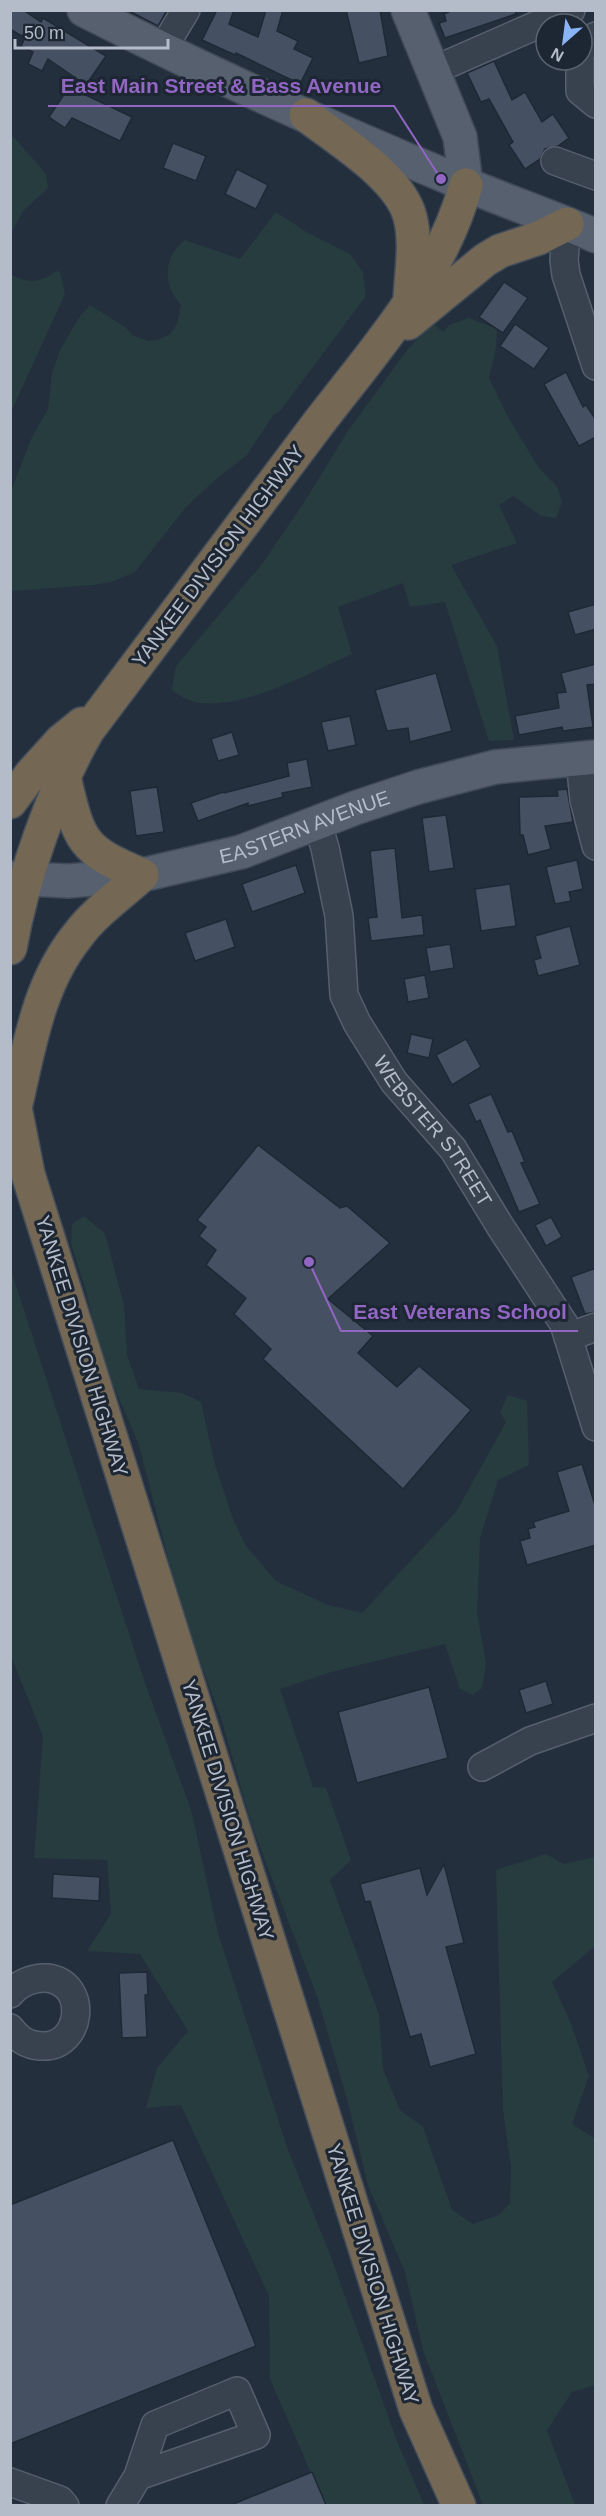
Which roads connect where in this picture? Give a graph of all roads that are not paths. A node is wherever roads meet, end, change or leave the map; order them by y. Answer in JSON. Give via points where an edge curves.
{"nodes":[{"id":1,"x":84,"y":10,"type":"edge"},
{"id":2,"x":186,"y":10,"type":"edge"},
{"id":3,"x":408,"y":10,"type":"edge"},
{"id":4,"x":571,"y":10,"type":"edge"},
{"id":5,"x":162,"y":50,"type":"junction"},
{"id":6,"x":432,"y":71,"type":"junction"},
{"id":7,"x":580,"y":72,"type":"edge"},
{"id":8,"x":596,"y":104,"type":"edge"},
{"id":9,"x":306,"y":115,"type":"junction"},
{"id":10,"x":555,"y":161,"type":"dead end"},
{"id":11,"x":596,"y":176,"type":"edge"},
{"id":12,"x":466,"y":185,"type":"junction"},
{"id":13,"x":581,"y":230,"type":"edge"},
{"id":14,"x":410,"y":304,"type":"junction"},
{"id":15,"x":383,"y":343,"type":"junction"},
{"id":16,"x":596,"y":366,"type":"edge"},
{"id":17,"x":109,"y":702,"type":"junction"},
{"id":18,"x":588,"y":758,"type":"edge"},
{"id":19,"x":64,"y":777,"type":"junction"},
{"id":20,"x":10,"y":802,"type":"edge"},
{"id":21,"x":317,"y":821,"type":"junction"},
{"id":22,"x":596,"y":846,"type":"edge"},
{"id":23,"x":142,"y":875,"type":"junction"},
{"id":24,"x":19,"y":879,"type":"edge"},
{"id":25,"x":10,"y":948,"type":"edge"},
{"id":26,"x":13,"y":1095,"type":"edge"},
{"id":27,"x":596,"y":1328,"type":"edge"},
{"id":28,"x":568,"y":1338,"type":"junction"},
{"id":29,"x":596,"y":1427,"type":"edge"},
{"id":30,"x":596,"y":1718,"type":"edge"},
{"id":31,"x":482,"y":1767,"type":"dead end"},
{"id":32,"x":10,"y":1994,"type":"edge"},
{"id":33,"x":10,"y":2028,"type":"edge"},
{"id":34,"x":138,"y":2476,"type":"dead end"},
{"id":35,"x":10,"y":2482,"type":"edge"},
{"id":36,"x":65,"y":2505,"type":"edge"},
{"id":37,"x":120,"y":2505,"type":"edge"},
{"id":38,"x":459,"y":2505,"type":"edge"}],
"edges":[{"from":1,"to":5,"type":"main road"},
{"from":2,"to":5,"type":"street"},
{"from":3,"to":6,"type":"main road"},
{"from":4,"to":6,"type":"street"},
{"from":5,"to":9,"type":"main road"},
{"from":6,"to":12,"type":"main road","via":[[460,137]]},
{"from":7,"to":8,"type":"street","via":[[580,91]]},
{"from":9,"to":12,"type":"main road"},
{"from":9,"to":14,"type":"highway","via":[[382,174],[406,204],[413,244]]},
{"from":10,"to":11,"type":"street"},
{"from":12,"to":13,"type":"main road"},
{"from":12,"to":14,"type":"highway","name":"YANKEE DIVISION HIGHWAY","via":[[448,238]]},
{"from":13,"to":15,"type":"highway","via":[[539,238],[484,260]]},
{"from":13,"to":16,"type":"street","via":[[564,260]]},
{"from":14,"to":15,"type":"highway","name":"YANKEE DIVISION HIGHWAY"},
{"from":15,"to":17,"type":"highway","name":"YANKEE DIVISION HIGHWAY"},
{"from":17,"to":19,"type":"highway","name":"YANKEE DIVISION HIGHWAY","via":[[88,730]]},
{"from":17,"to":20,"type":"highway","via":[[62,741]]},
{"from":18,"to":21,"type":"main road","name":"EASTERN AVENUE","via":[[495,767],[418,787]]},
{"from":18,"to":22,"type":"street","via":[[584,800]]},
{"from":19,"to":23,"type":"highway","via":[[73,816],[86,843],[107,860]]},
{"from":19,"to":24,"type":"highway","name":"YANKEE DIVISION HIGHWAY"},
{"from":21,"to":23,"type":"main road","name":"EASTERN AVENUE","via":[[241,852]]},
{"from":21,"to":28,"type":"street","name":"WEBSTER STREET","via":[[339,916],[344,995],[357,1023],[394,1082],[453,1149],[564,1324]]},
{"from":23,"to":24,"type":"main road","name":"EASTERN AVENUE","via":[[68,881]]},
{"from":23,"to":26,"type":"highway","via":[[85,926],[59,962],[37,1016]]},
{"from":24,"to":25,"type":"highway","name":"YANKEE DIVISION HIGHWAY"},
{"from":26,"to":38,"type":"highway","name":"YANKEE DIVISION HIGHWAY","via":[[28,1174],[416,2410]]},
{"from":27,"to":28,"type":"street"},
{"from":28,"to":29,"type":"street","name":"WEBSTER STREET"},
{"from":30,"to":31,"type":"street","via":[[530,1741]]},
{"from":32,"to":33,"type":"street","via":[[24,1982],[56,1979],[74,1997],[76,2019],[67,2038],[42,2047],[28,2045]]},
{"from":34,"to":37,"type":"street"},
{"from":35,"to":36,"type":"street"}]}
